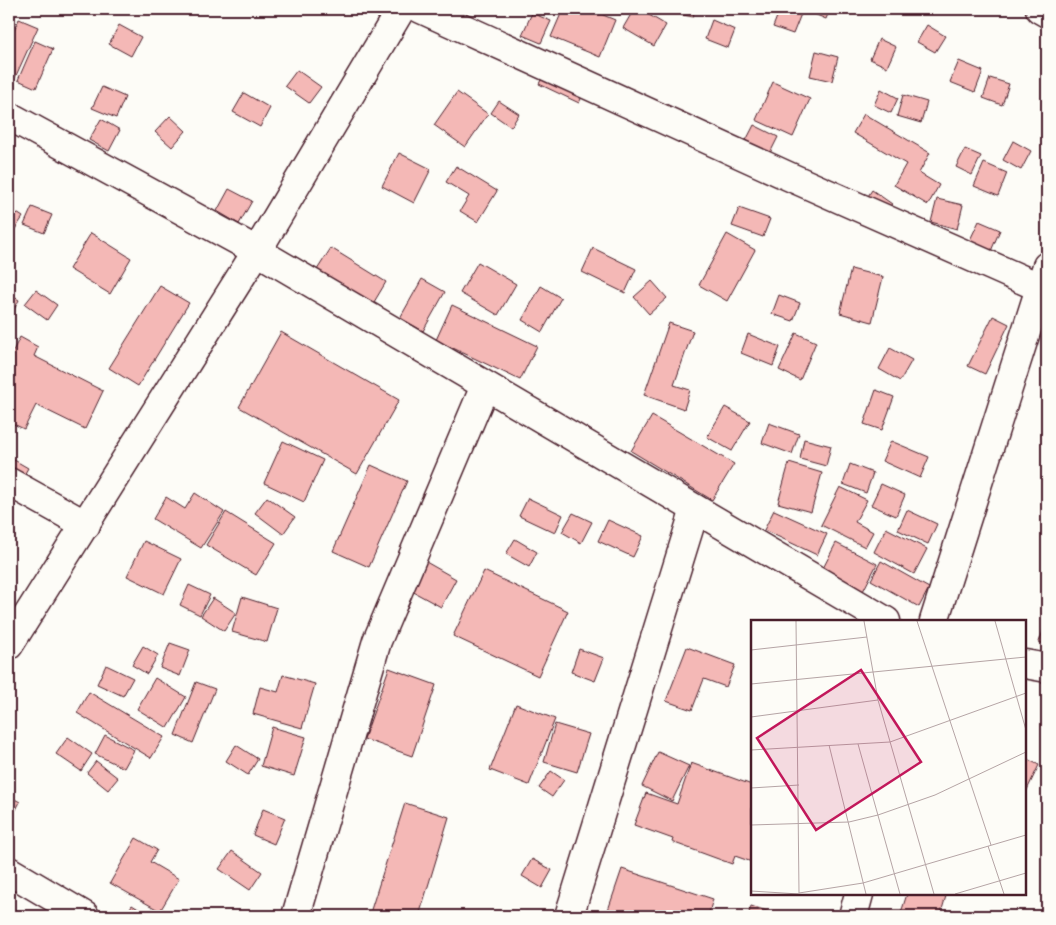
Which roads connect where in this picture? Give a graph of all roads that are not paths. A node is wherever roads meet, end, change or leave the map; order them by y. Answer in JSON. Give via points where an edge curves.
{"nodes":[{"id":1,"x":402,"y":9,"type":"edge"},
{"id":2,"x":421,"y":9,"type":"edge"},
{"id":3,"x":1040,"y":9,"type":"edge"},
{"id":4,"x":1047,"y":13,"type":"edge"},
{"id":5,"x":9,"y":116,"type":"edge"},
{"id":6,"x":257,"y":251,"type":"junction"},
{"id":7,"x":1043,"y":277,"type":"edge"},
{"id":8,"x":485,"y":386,"type":"junction"},
{"id":9,"x":9,"y":482,"type":"edge"},
{"id":10,"x":695,"y":509,"type":"junction"},
{"id":11,"x":86,"y":525,"type":"junction"},
{"id":12,"x":884,"y":620,"type":"edge"},
{"id":13,"x":934,"y":620,"type":"edge"},
{"id":14,"x":9,"y":645,"type":"edge"},
{"id":15,"x":1026,"y":664,"type":"edge"},
{"id":16,"x":1047,"y":668,"type":"edge"},
{"id":17,"x":9,"y":871,"type":"edge"},
{"id":18,"x":859,"y":895,"type":"edge"},
{"id":19,"x":86,"y":916,"type":"edge"},
{"id":20,"x":296,"y":916,"type":"edge"},
{"id":21,"x":570,"y":916,"type":"edge"},
{"id":22,"x":853,"y":916,"type":"edge"}],
"edges":[{"from":1,"to":6,"type":"street"},
{"from":2,"to":7,"type":"street","via":[[779,172]]},
{"from":3,"to":4,"type":"street"},
{"from":5,"to":6,"type":"street"},
{"from":6,"to":8,"type":"street"},
{"from":6,"to":11,"type":"street"},
{"from":7,"to":13,"type":"street"},
{"from":8,"to":10,"type":"street"},
{"from":8,"to":20,"type":"street","via":[[377,641]]},
{"from":9,"to":11,"type":"street"},
{"from":10,"to":12,"type":"street"},
{"from":10,"to":21,"type":"street"},
{"from":11,"to":14,"type":"street"},
{"from":15,"to":16,"type":"street"},
{"from":17,"to":19,"type":"street"},
{"from":18,"to":22,"type":"street"}]}
